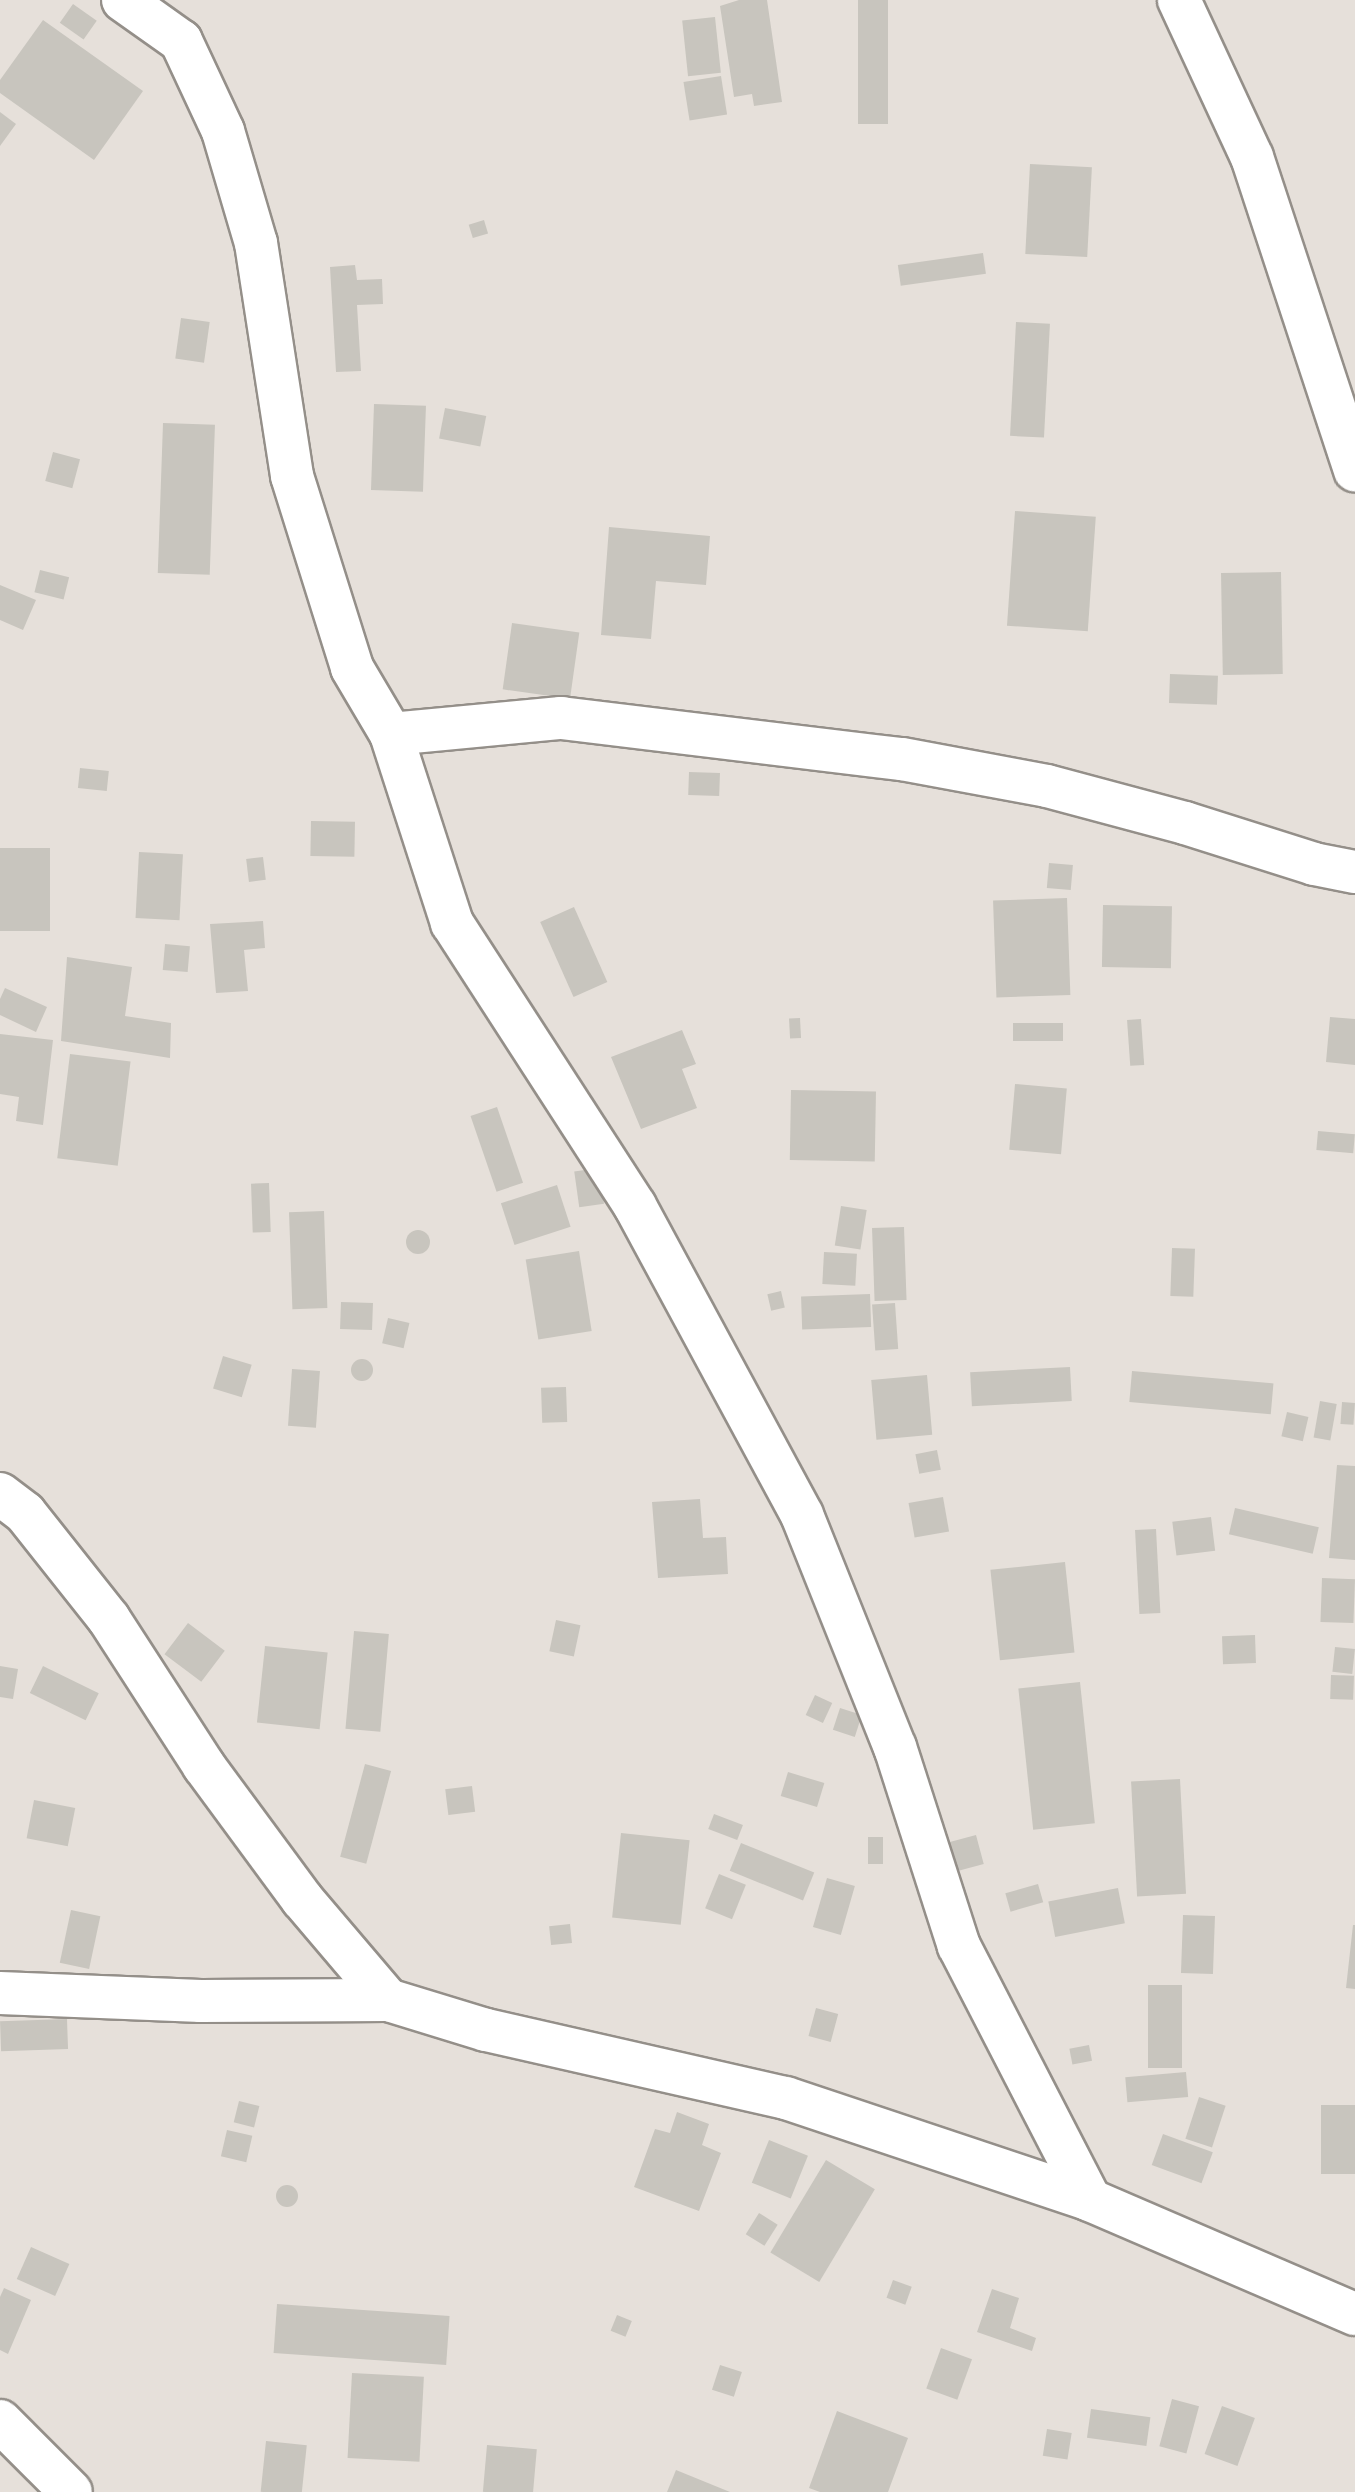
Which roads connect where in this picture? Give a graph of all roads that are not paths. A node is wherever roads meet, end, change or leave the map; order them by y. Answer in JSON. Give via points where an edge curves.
{"nodes":[{"id":1,"x":123,"y":0,"type":"edge"},
{"id":2,"x":1179,"y":0,"type":"edge"},
{"id":3,"x":1355,"y":471,"type":"edge"},
{"id":4,"x":391,"y":734,"type":"junction"},
{"id":5,"x":1355,"y":872,"type":"edge"},
{"id":6,"x":0,"y":1494,"type":"edge"},
{"id":7,"x":0,"y":1993,"type":"edge"},
{"id":8,"x":388,"y":2000,"type":"junction"},
{"id":9,"x":1090,"y":2200,"type":"junction"},
{"id":10,"x":1355,"y":2314,"type":"edge"},
{"id":11,"x":0,"y":2421,"type":"edge"},
{"id":12,"x":71,"y":2492,"type":"edge"}],
"edges":[{"from":1,"to":4,"type":"street","via":[[181,41],[223,131],[256,243],[292,476],[352,668]]},
{"from":2,"to":3,"type":"street","via":[[1252,157]]},
{"from":4,"to":5,"type":"street","via":[[561,718],[902,759],[1047,786]]},
{"from":4,"to":9,"type":"street","via":[[452,923],[635,1206],[802,1515],[895,1747],[959,1946]]},
{"from":6,"to":8,"type":"street","via":[[25,1513],[109,1619],[204,1766],[302,1899]]},
{"from":7,"to":8,"type":"street","via":[[201,2001]]},
{"from":8,"to":9,"type":"street","via":[[486,2030],[786,2098]]},
{"from":9,"to":10,"type":"street"},
{"from":11,"to":12,"type":"street"}]}
